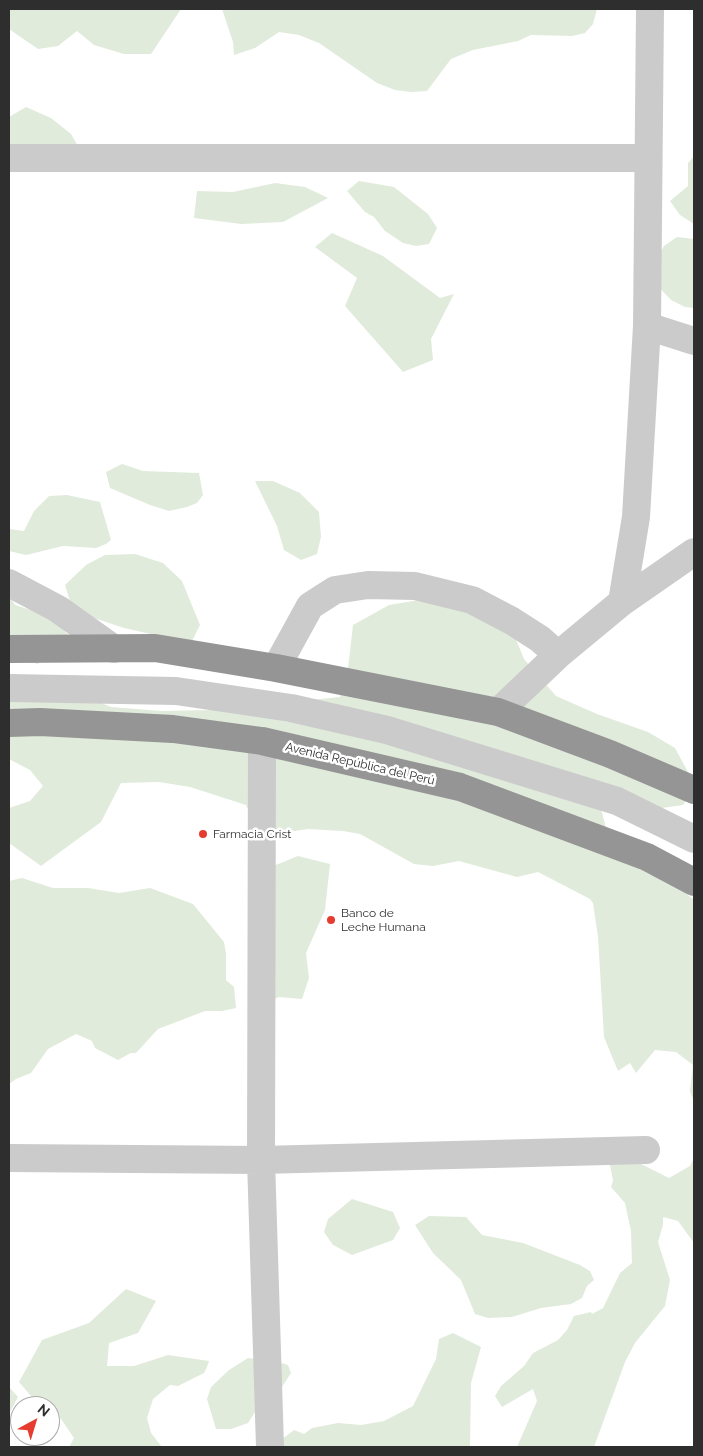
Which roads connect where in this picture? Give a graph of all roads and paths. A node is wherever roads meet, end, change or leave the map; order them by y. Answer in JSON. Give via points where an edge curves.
{"nodes":[{"id":1,"x":650,"y":9,"type":"edge"},
{"id":2,"x":9,"y":158,"type":"edge"},
{"id":3,"x":648,"y":158,"type":"junction"},
{"id":4,"x":646,"y":326,"type":"junction"},
{"id":5,"x":694,"y":341,"type":"edge"},
{"id":6,"x":694,"y":552,"type":"edge"},
{"id":7,"x":9,"y":583,"type":"edge"},
{"id":8,"x":622,"y":602,"type":"junction"},
{"id":9,"x":114,"y":648,"type":"junction"},
{"id":10,"x":9,"y":649,"type":"edge"},
{"id":11,"x":558,"y":655,"type":"junction"},
{"id":12,"x":276,"y":668,"type":"junction"},
{"id":13,"x":9,"y":688,"type":"edge"},
{"id":14,"x":498,"y":712,"type":"junction"},
{"id":15,"x":9,"y":723,"type":"edge"},
{"id":16,"x":262,"y":741,"type":"junction"},
{"id":17,"x":694,"y":790,"type":"edge"},
{"id":18,"x":694,"y":839,"type":"edge"},
{"id":19,"x":694,"y":882,"type":"edge"},
{"id":20,"x":646,"y":1150,"type":"dead end"},
{"id":21,"x":9,"y":1158,"type":"edge"},
{"id":22,"x":261,"y":1160,"type":"junction"},
{"id":23,"x":270,"y":1447,"type":"edge"}],
"edges":[{"from":1,"to":3,"type":"street"},
{"from":2,"to":3,"type":"street"},
{"from":3,"to":4,"type":"street"},
{"from":4,"to":5,"type":"street"},
{"from":4,"to":8,"type":"street","via":[[636,517]]},
{"from":6,"to":8,"type":"street"},
{"from":7,"to":9,"type":"street","via":[[58,609]]},
{"from":8,"to":11,"type":"street"},
{"from":9,"to":10,"type":"highway"},
{"from":9,"to":12,"type":"highway","via":[[155,648]]},
{"from":11,"to":12,"type":"street","via":[[512,621],[472,600],[415,586],[368,585],[335,590],[310,606]]},
{"from":11,"to":14,"type":"street"},
{"from":12,"to":14,"type":"highway"},
{"from":13,"to":18,"type":"street","via":[[176,691],[291,708],[387,730],[608,798]]},
{"from":14,"to":17,"type":"highway"},
{"from":15,"to":16,"type":"highway","name":"Avenida República del Perú","via":[[174,729]]},
{"from":16,"to":19,"type":"highway","name":"Avenida República del Perú","via":[[460,788],[647,857]]},
{"from":16,"to":22,"type":"street"},
{"from":20,"to":22,"type":"street"},
{"from":21,"to":22,"type":"street"},
{"from":22,"to":23,"type":"street"}]}
